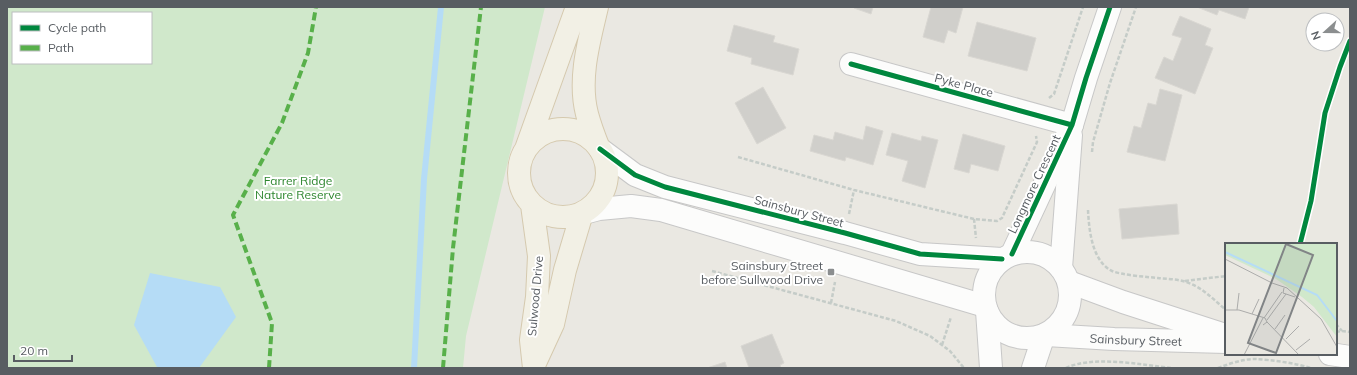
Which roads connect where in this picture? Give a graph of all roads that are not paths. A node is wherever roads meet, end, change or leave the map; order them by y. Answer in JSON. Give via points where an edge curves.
{"nodes":[{"id":1,"x":577,"y":7,"type":"edge"},
{"id":2,"x":598,"y":7,"type":"edge"},
{"id":3,"x":1110,"y":7,"type":"edge"},
{"id":4,"x":851,"y":64,"type":"dead end"},
{"id":5,"x":1072,"y":124,"type":"junction"},
{"id":6,"x":599,"y":148,"type":"junction"},
{"id":7,"x":525,"y":151,"type":"junction"},
{"id":8,"x":532,"y":205,"type":"junction"},
{"id":9,"x":583,"y":213,"type":"junction"},
{"id":10,"x":1007,"y":257,"type":"junction"},
{"id":11,"x":1065,"y":275,"type":"junction"},
{"id":12,"x":986,"y":309,"type":"junction"},
{"id":13,"x":1045,"y":335,"type":"junction"},
{"id":14,"x":1225,"y":336,"type":"edge"},
{"id":15,"x":1225,"y":342,"type":"edge"},
{"id":16,"x":1337,"y":355,"type":"edge"},
{"id":17,"x":1350,"y":357,"type":"edge"},
{"id":18,"x":534,"y":366,"type":"edge"},
{"id":19,"x":992,"y":368,"type":"edge"},
{"id":20,"x":1033,"y":368,"type":"edge"}],
"edges":[{"from":1,"to":7,"type":"main road"},
{"from":2,"to":6,"type":"main road","via":[[583,74],[587,113]]},
{"from":3,"to":5,"type":"street","name":"Longmore Crescent"},
{"from":4,"to":5,"type":"street","name":"Pyke Place"},
{"from":5,"to":10,"type":"street","name":"Longmore Crescent"},
{"from":5,"to":11,"type":"street","name":"Longmore Crescent"},
{"from":6,"to":7,"type":"main road","via":[[582,133],[561,129],[540,136]]},
{"from":6,"to":9,"type":"main road","via":[[605,159],[607,180],[600,199]]},
{"from":6,"to":10,"type":"street","name":"Sainsbury Street","via":[[635,175],[665,186],[920,254]]},
{"from":7,"to":8,"type":"main road","via":[[520,161],[520,184]]},
{"from":8,"to":9,"type":"main road","via":[[540,212],[561,218]]},
{"from":8,"to":18,"type":"main road","name":"Sulwood Drive","via":[[540,256],[531,340]]},
{"from":9,"to":12,"type":"street","via":[[631,206],[661,210]]},
{"from":9,"to":18,"type":"main road","name":"Sulwood Drive","via":[[565,270],[553,324]]},
{"from":10,"to":11,"type":"street","via":[[1025,252],[1038,253],[1051,259]]},
{"from":10,"to":12,"type":"street","via":[[993,268],[986,280]]},
{"from":11,"to":13,"type":"street","via":[[1071,295],[1069,307],[1056,328]]},
{"from":11,"to":14,"type":"street","name":"Sainsbury Street","via":[[1123,302]]},
{"from":12,"to":13,"type":"street","via":[[994,323],[1004,332],[1017,338],[1031,339]]},
{"from":12,"to":19,"type":"street"},
{"from":13,"to":15,"type":"street","name":"Sainsbury Street"},
{"from":13,"to":20,"type":"street"},
{"from":16,"to":17,"type":"street"}]}
